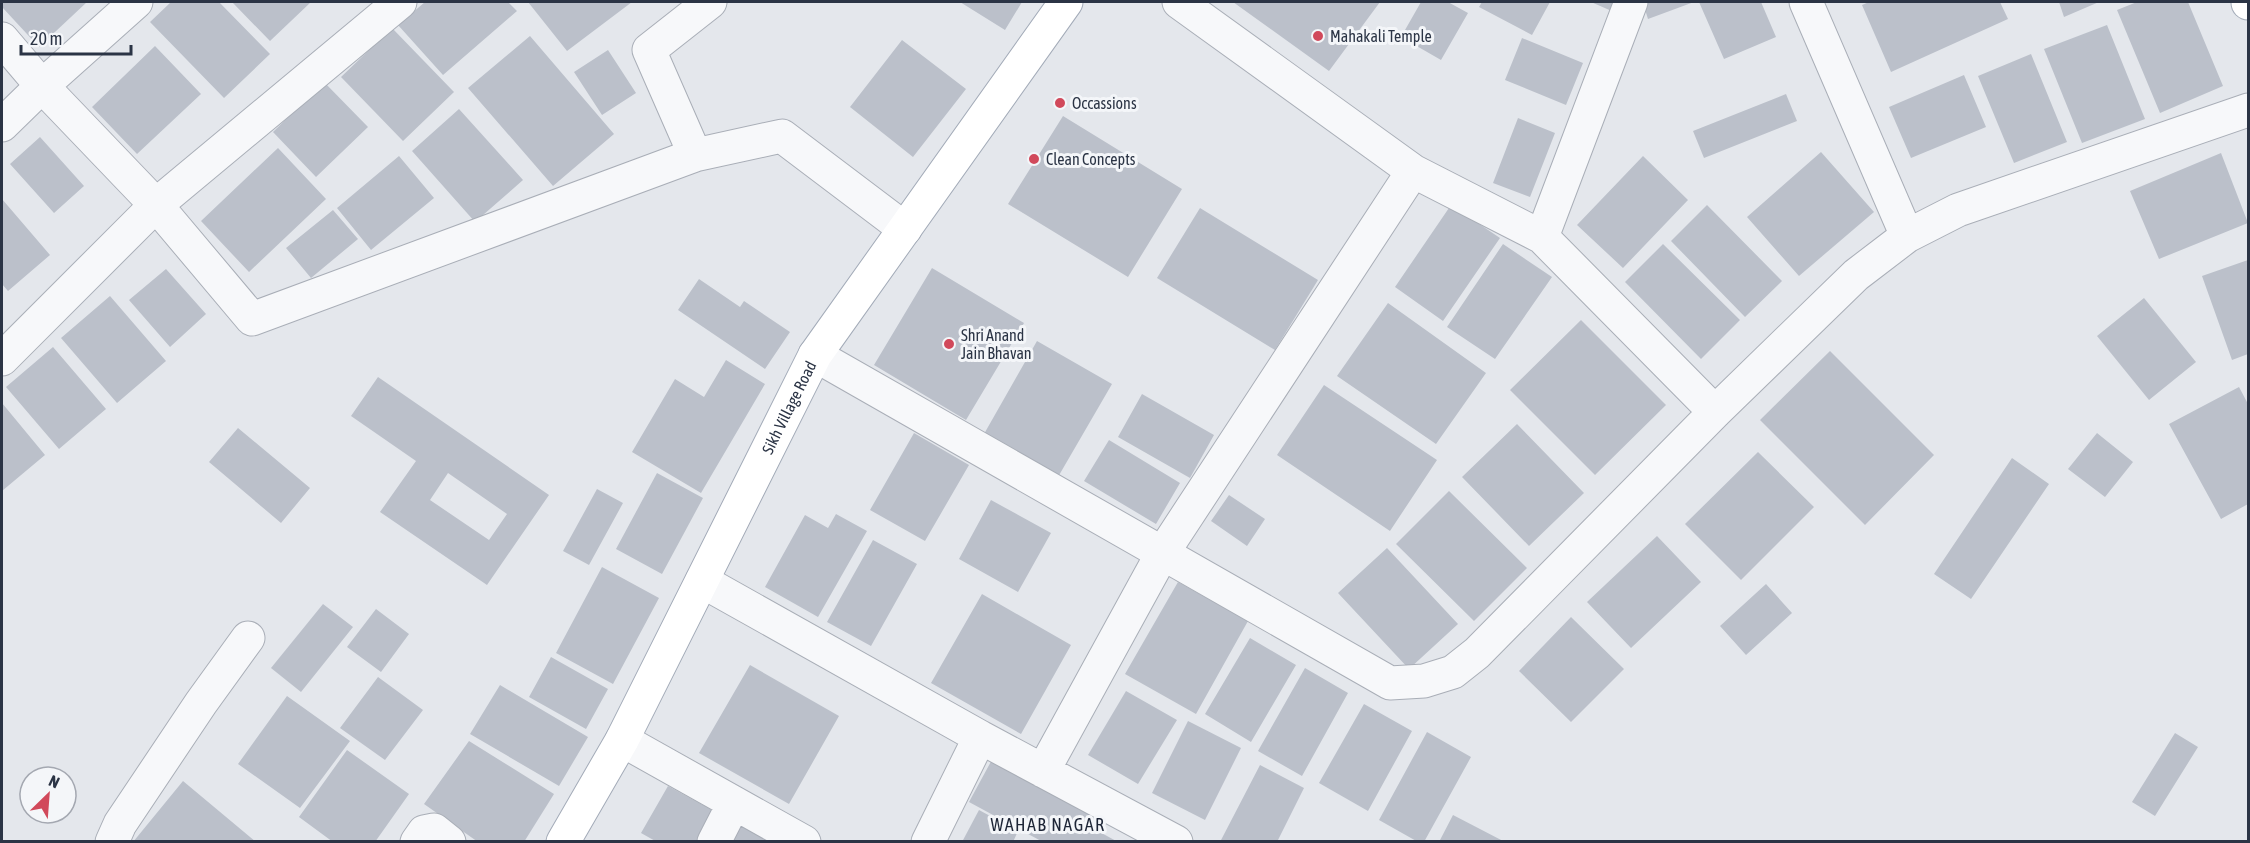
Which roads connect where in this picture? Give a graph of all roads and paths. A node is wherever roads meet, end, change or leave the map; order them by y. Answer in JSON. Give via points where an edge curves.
{"nodes":[{"id":1,"x":136,"y":2,"type":"edge"},
{"id":2,"x":400,"y":2,"type":"edge"},
{"id":3,"x":710,"y":2,"type":"edge"},
{"id":4,"x":1066,"y":2,"type":"edge"},
{"id":5,"x":1179,"y":2,"type":"edge"},
{"id":6,"x":1631,"y":2,"type":"edge"},
{"id":7,"x":1806,"y":2,"type":"edge"},
{"id":8,"x":2,"y":39,"type":"edge"},
{"id":9,"x":42,"y":86,"type":"junction"},
{"id":10,"x":2248,"y":110,"type":"edge"},
{"id":11,"x":2,"y":125,"type":"edge"},
{"id":12,"x":695,"y":155,"type":"junction"},
{"id":13,"x":1413,"y":171,"type":"junction"},
{"id":14,"x":156,"y":205,"type":"junction"},
{"id":15,"x":905,"y":229,"type":"junction"},
{"id":16,"x":1907,"y":236,"type":"junction"},
{"id":17,"x":1542,"y":237,"type":"junction"},
{"id":18,"x":815,"y":355,"type":"junction"},
{"id":19,"x":2,"y":360,"type":"edge"},
{"id":20,"x":1715,"y":412,"type":"junction"},
{"id":21,"x":1162,"y":554,"type":"junction"},
{"id":22,"x":702,"y":581,"type":"junction"},
{"id":23,"x":248,"y":638,"type":"dead end"},
{"id":24,"x":980,"y":737,"type":"junction"},
{"id":25,"x":622,"y":740,"type":"junction"},
{"id":26,"x":1043,"y":771,"type":"junction"},
{"id":27,"x":734,"y":803,"type":"junction"},
{"id":28,"x":112,"y":842,"type":"edge"},
{"id":29,"x":417,"y":842,"type":"edge"},
{"id":30,"x":449,"y":842,"type":"edge"},
{"id":31,"x":563,"y":842,"type":"edge"},
{"id":32,"x":714,"y":842,"type":"edge"},
{"id":33,"x":804,"y":842,"type":"edge"},
{"id":34,"x":928,"y":842,"type":"edge"},
{"id":35,"x":1176,"y":842,"type":"edge"}],
"edges":[{"from":1,"to":9,"type":"street"},
{"from":2,"to":14,"type":"street"},
{"from":3,"to":12,"type":"street","via":[[649,50]]},
{"from":4,"to":15,"type":"main road","name":"Sikh Village Road"},
{"from":5,"to":13,"type":"street"},
{"from":6,"to":17,"type":"street"},
{"from":7,"to":16,"type":"street"},
{"from":8,"to":9,"type":"street"},
{"from":9,"to":11,"type":"street"},
{"from":9,"to":14,"type":"street"},
{"from":10,"to":16,"type":"street","via":[[1958,210]]},
{"from":12,"to":14,"type":"street","via":[[252,320]]},
{"from":12,"to":15,"type":"street","via":[[782,136]]},
{"from":13,"to":17,"type":"street"},
{"from":13,"to":21,"type":"street"},
{"from":14,"to":19,"type":"street"},
{"from":15,"to":18,"type":"main road","name":"Sikh Village Road"},
{"from":16,"to":20,"type":"street","via":[[1856,275]]},
{"from":17,"to":20,"type":"street"},
{"from":18,"to":21,"type":"street"},
{"from":18,"to":22,"type":"main road","name":"Sikh Village Road"},
{"from":20,"to":21,"type":"street","via":[[1477,653],[1453,672],[1424,681],[1390,683]]},
{"from":21,"to":26,"type":"street"},
{"from":22,"to":24,"type":"street"},
{"from":22,"to":25,"type":"main road","name":"Sikh Village Road"},
{"from":23,"to":28,"type":"street","via":[[127,814]]},
{"from":24,"to":26,"type":"street"},
{"from":24,"to":34,"type":"street"},
{"from":25,"to":27,"type":"street"},
{"from":25,"to":31,"type":"main road","name":"Sikh Village Road"},
{"from":26,"to":35,"type":"street"},
{"from":27,"to":32,"type":"street"},
{"from":27,"to":33,"type":"street"},
{"from":29,"to":30,"type":"street","via":[[424,832],[434,830]]}]}
